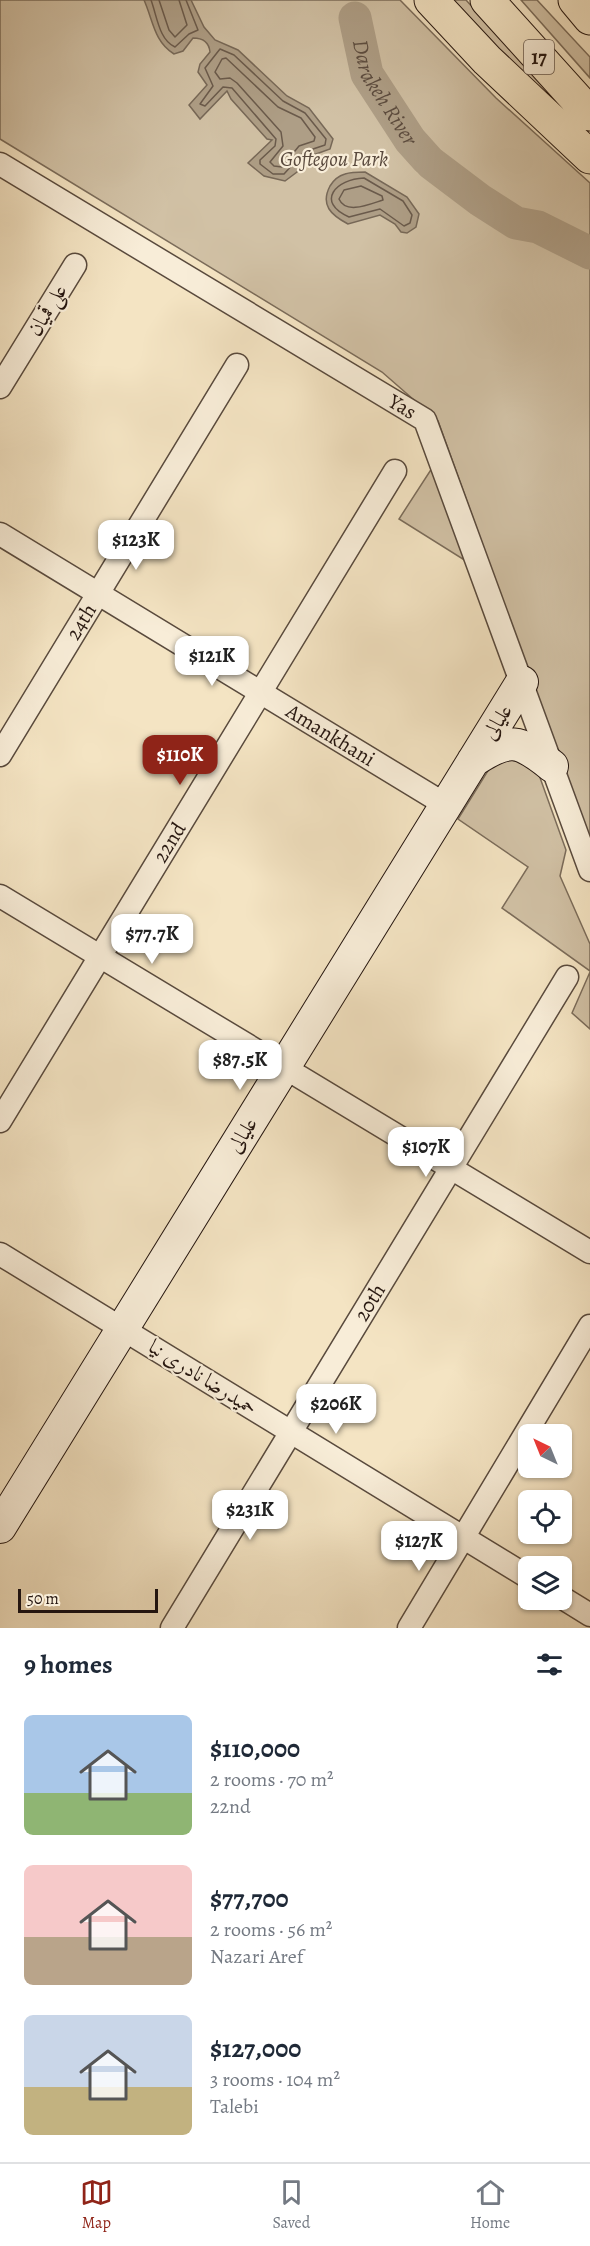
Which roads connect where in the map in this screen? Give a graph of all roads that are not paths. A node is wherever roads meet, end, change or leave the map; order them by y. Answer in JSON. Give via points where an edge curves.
{"nodes":[{"id":1,"x":431,"y":0,"type":"edge"},
{"id":2,"x":487,"y":0,"type":"edge"},
{"id":3,"x":575,"y":0,"type":"edge"},
{"id":4,"x":590,"y":18,"type":"edge"},
{"id":5,"x":590,"y":114,"type":"edge"},
{"id":6,"x":590,"y":157,"type":"edge"},
{"id":7,"x":0,"y":164,"type":"edge"},
{"id":8,"x":75,"y":265,"type":"dead end"},
{"id":9,"x":237,"y":365,"type":"dead end"},
{"id":10,"x":0,"y":387,"type":"edge"},
{"id":11,"x":394,"y":471,"type":"dead end"},
{"id":12,"x":0,"y":534,"type":"edge"},
{"id":13,"x":98,"y":594,"type":"junction"},
{"id":14,"x":522,"y":682,"type":"junction"},
{"id":15,"x":260,"y":692,"type":"junction"},
{"id":16,"x":0,"y":755,"type":"edge"},
{"id":17,"x":473,"y":761,"type":"junction"},
{"id":18,"x":552,"y":766,"type":"junction"},
{"id":19,"x":446,"y":805,"type":"junction"},
{"id":20,"x":590,"y":870,"type":"edge"},
{"id":21,"x":0,"y":896,"type":"edge"},
{"id":22,"x":100,"y":957,"type":"junction"},
{"id":23,"x":567,"y":977,"type":"dead end"},
{"id":24,"x":283,"y":1068,"type":"junction"},
{"id":25,"x":0,"y":1121,"type":"edge"},
{"id":26,"x":450,"y":1168,"type":"junction"},
{"id":27,"x":590,"y":1252,"type":"edge"},
{"id":28,"x":0,"y":1254,"type":"edge"},
{"id":29,"x":590,"y":1326,"type":"edge"},
{"id":30,"x":123,"y":1328,"type":"junction"},
{"id":31,"x":292,"y":1432,"type":"junction"},
{"id":32,"x":0,"y":1527,"type":"edge"},
{"id":33,"x":463,"y":1537,"type":"junction"},
{"id":34,"x":518,"y":1571,"type":"edge"},
{"id":35,"x":572,"y":1604,"type":"edge"},
{"id":36,"x":590,"y":1615,"type":"edge"},
{"id":37,"x":172,"y":1628,"type":"edge"},
{"id":38,"x":409,"y":1628,"type":"edge"}],
"edges":[{"from":1,"to":6,"type":"highway","via":[[487,60]]},
{"from":2,"to":5,"type":"highway","number":"17"},
{"from":3,"to":4,"type":"highway"},
{"from":7,"to":14,"type":"street","name":"Yas","via":[[425,420]]},
{"from":8,"to":10,"type":"street","name":"علی قمیان"},
{"from":9,"to":13,"type":"street","name":"24th"},
{"from":11,"to":15,"type":"street","name":"22nd"},
{"from":12,"to":13,"type":"street","name":"Amankhani"},
{"from":13,"to":15,"type":"street","name":"Amankhani"},
{"from":13,"to":16,"type":"street","name":"24th"},
{"from":14,"to":17,"type":"street","name":"علیالی"},
{"from":14,"to":18,"type":"street","name":"Yas"},
{"from":15,"to":19,"type":"street","name":"Amankhani"},
{"from":15,"to":22,"type":"street","name":"22nd"},
{"from":17,"to":18,"type":"street","via":[[495,747],[516,743]]},
{"from":17,"to":19,"type":"street","name":"علیالی"},
{"from":18,"to":20,"type":"street","name":"Yas"},
{"from":19,"to":24,"type":"street","name":"علیالی"},
{"from":21,"to":22,"type":"street"},
{"from":22,"to":24,"type":"street"},
{"from":22,"to":25,"type":"street","name":"22nd"},
{"from":23,"to":26,"type":"street","name":"20th"},
{"from":24,"to":26,"type":"street"},
{"from":24,"to":30,"type":"street","name":"علیالی"},
{"from":26,"to":27,"type":"street"},
{"from":26,"to":31,"type":"street","name":"20th"},
{"from":28,"to":30,"type":"street","name":"حمیدرضا نادری نیا"},
{"from":29,"to":33,"type":"street"},
{"from":30,"to":31,"type":"street","name":"حمیدرضا نادری نیا"},
{"from":30,"to":32,"type":"street","name":"علیالی"},
{"from":31,"to":33,"type":"street","name":"حمیدرضا نادری نیا"},
{"from":31,"to":37,"type":"street","name":"20th"},
{"from":33,"to":34,"type":"street","name":"حمیدرضا نادری نیا"},
{"from":33,"to":38,"type":"street"},
{"from":35,"to":36,"type":"street"}]}
